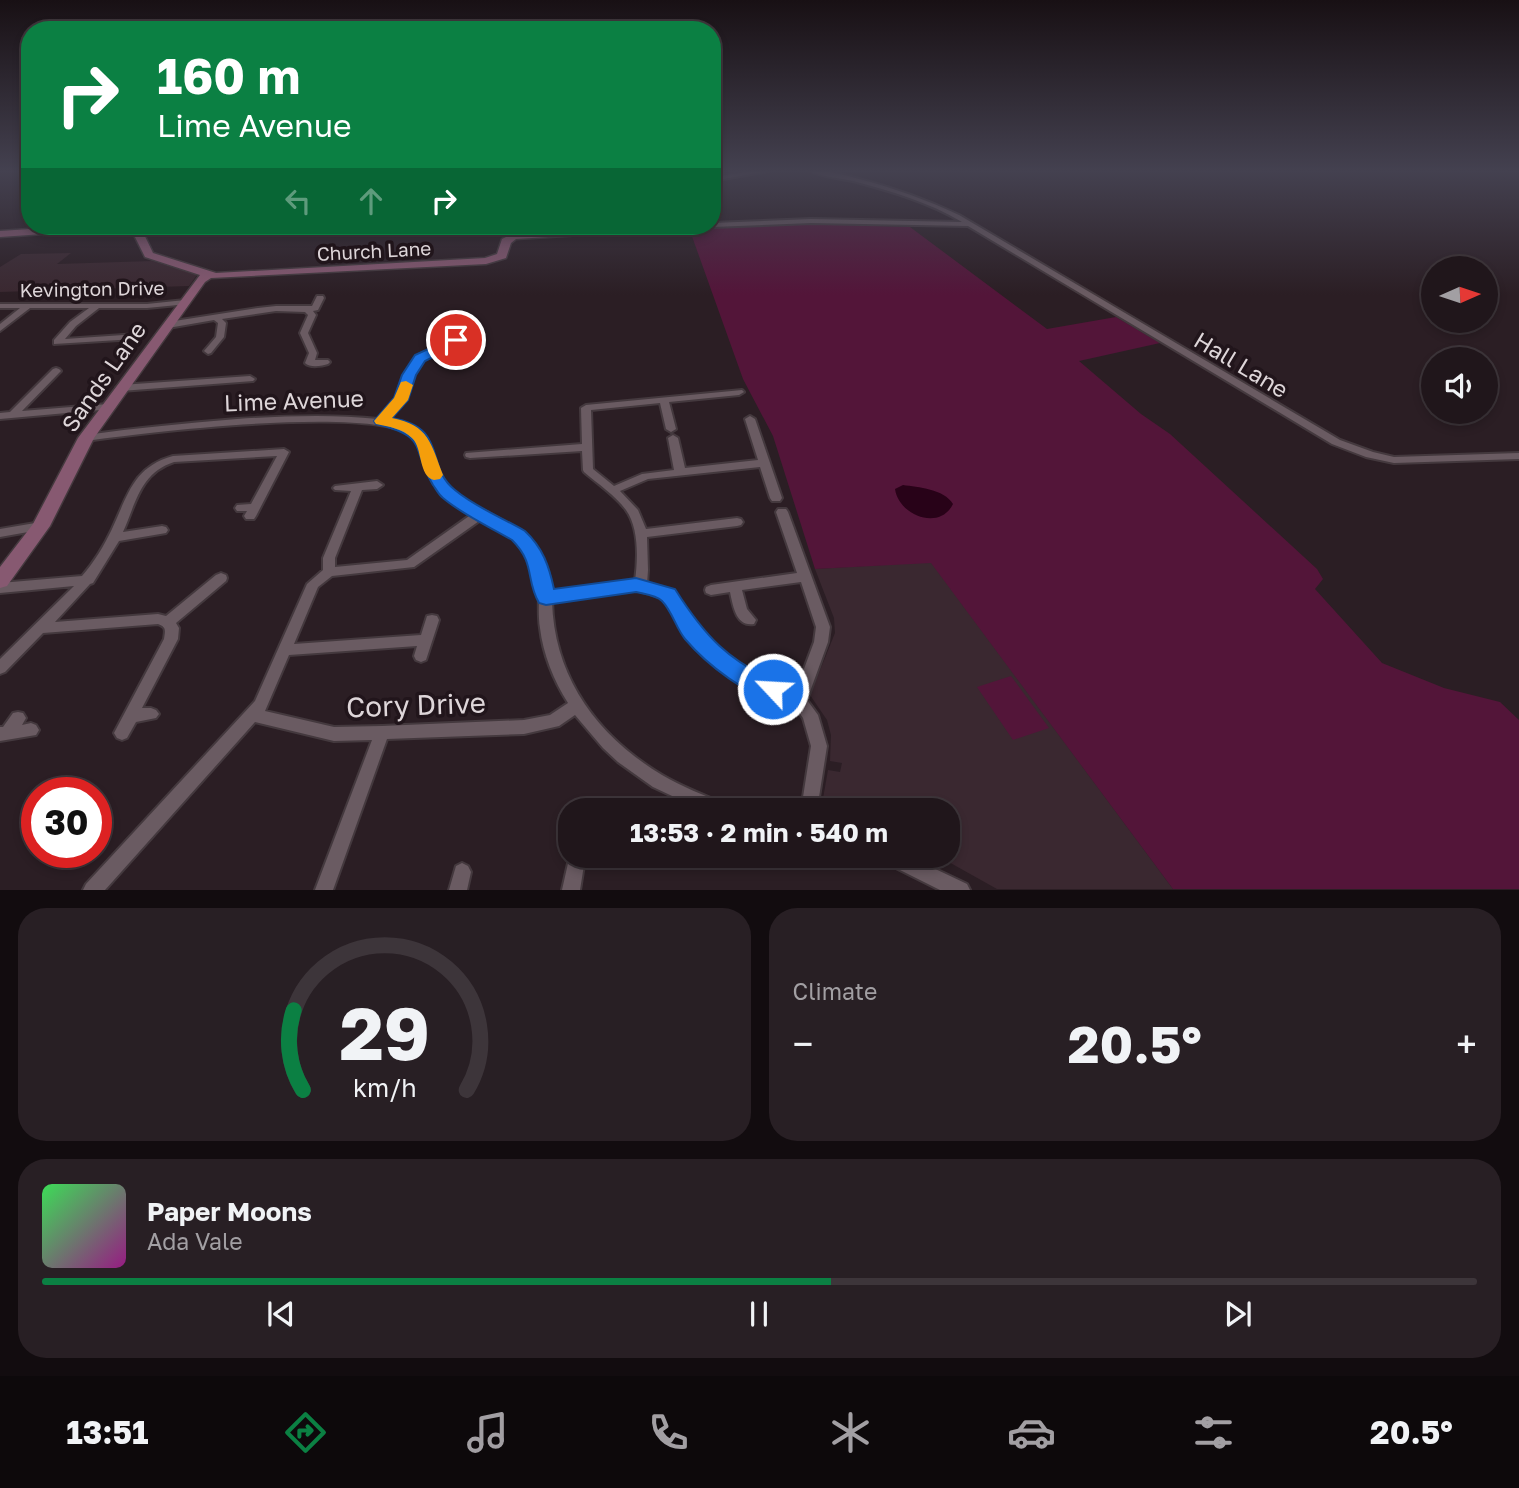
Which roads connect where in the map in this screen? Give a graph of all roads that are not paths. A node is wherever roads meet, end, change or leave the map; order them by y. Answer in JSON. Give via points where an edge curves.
{"nodes":[{"id":1,"x":949,"y":213,"type":"edge"},
{"id":2,"x":967,"y":224,"type":"junction"},
{"id":3,"x":721,"y":225,"type":"edge"},
{"id":4,"x":21,"y":232,"type":"edge"},
{"id":5,"x":0,"y":234,"type":"edge"},
{"id":6,"x":140,"y":235,"type":"edge"},
{"id":7,"x":528,"y":235,"type":"edge"},
{"id":8,"x":208,"y":275,"type":"junction"},
{"id":9,"x":320,"y":298,"type":"dead end"},
{"id":10,"x":185,"y":302,"type":"junction"},
{"id":11,"x":30,"y":305,"type":"junction"},
{"id":12,"x":98,"y":305,"type":"junction"},
{"id":13,"x":0,"y":306,"type":"edge"},
{"id":14,"x":308,"y":310,"type":"junction"},
{"id":15,"x":217,"y":318,"type":"junction"},
{"id":16,"x":168,"y":325,"type":"junction"},
{"id":17,"x":0,"y":328,"type":"edge"},
{"id":18,"x":135,"y":336,"type":"dead end"},
{"id":19,"x":456,"y":340,"type":"dead end"},
{"id":20,"x":208,"y":351,"type":"dead end"},
{"id":21,"x":326,"y":362,"type":"dead end"},
{"id":22,"x":56,"y":371,"type":"dead end"},
{"id":23,"x":250,"y":380,"type":"dead end"},
{"id":24,"x":121,"y":388,"type":"junction"},
{"id":25,"x":740,"y":392,"type":"dead end"},
{"id":26,"x":664,"y":400,"type":"junction"},
{"id":27,"x":108,"y":407,"type":"junction"},
{"id":28,"x":14,"y":414,"type":"junction"},
{"id":29,"x":0,"y":415,"type":"edge"},
{"id":30,"x":750,"y":419,"type":"dead end"},
{"id":31,"x":382,"y":421,"type":"junction"},
{"id":32,"x":86,"y":438,"type":"junction"},
{"id":33,"x":588,"y":447,"type":"junction"},
{"id":34,"x":470,"y":455,"type":"dead end"},
{"id":35,"x":1519,"y":456,"type":"edge"},
{"id":36,"x":765,"y":463,"type":"junction"},
{"id":37,"x":680,"y":472,"type":"junction"},
{"id":38,"x":377,"y":485,"type":"dead end"},
{"id":39,"x":358,"y":486,"type":"junction"},
{"id":40,"x":339,"y":488,"type":"dead end"},
{"id":41,"x":613,"y":490,"type":"junction"},
{"id":42,"x":776,"y":498,"type":"dead end"},
{"id":43,"x":249,"y":510,"type":"dead end"},
{"id":44,"x":782,"y":512,"type":"dead end"},
{"id":45,"x":481,"y":514,"type":"junction"},
{"id":46,"x":737,"y":522,"type":"dead end"},
{"id":47,"x":41,"y":526,"type":"junction"},
{"id":48,"x":162,"y":530,"type":"dead end"},
{"id":49,"x":0,"y":533,"type":"edge"},
{"id":50,"x":642,"y":534,"type":"junction"},
{"id":51,"x":114,"y":537,"type":"junction"},
{"id":52,"x":329,"y":572,"type":"junction"},
{"id":53,"x":803,"y":577,"type":"junction"},
{"id":54,"x":221,"y":579,"type":"dead end"},
{"id":55,"x":88,"y":580,"type":"junction"},
{"id":56,"x":0,"y":581,"type":"edge"},
{"id":57,"x":640,"y":586,"type":"junction"},
{"id":58,"x":735,"y":586,"type":"junction"},
{"id":59,"x":0,"y":588,"type":"edge"},
{"id":60,"x":711,"y":590,"type":"dead end"},
{"id":61,"x":546,"y":597,"type":"junction"},
{"id":62,"x":432,"y":620,"type":"dead end"},
{"id":63,"x":749,"y":620,"type":"dead end"},
{"id":64,"x":168,"y":622,"type":"junction"},
{"id":65,"x":41,"y":628,"type":"junction"},
{"id":66,"x":426,"y":640,"type":"junction"},
{"id":67,"x":285,"y":650,"type":"junction"},
{"id":68,"x":421,"y":656,"type":"dead end"},
{"id":69,"x":0,"y":668,"type":"edge"},
{"id":70,"x":799,"y":701,"type":"junction"},
{"id":71,"x":578,"y":705,"type":"junction"},
{"id":72,"x":151,"y":714,"type":"dead end"},
{"id":73,"x":254,"y":715,"type":"junction"},
{"id":74,"x":131,"y":716,"type":"junction"},
{"id":75,"x":18,"y":718,"type":"dead end"},
{"id":76,"x":31,"y":730,"type":"dead end"},
{"id":77,"x":4,"y":733,"type":"edge"},
{"id":78,"x":122,"y":733,"type":"dead end"},
{"id":79,"x":382,"y":733,"type":"junction"},
{"id":80,"x":695,"y":798,"type":"edge"},
{"id":81,"x":811,"y":798,"type":"edge"},
{"id":82,"x":575,"y":868,"type":"edge"},
{"id":83,"x":915,"y":868,"type":"edge"},
{"id":84,"x":92,"y":890,"type":"edge"},
{"id":85,"x":324,"y":890,"type":"edge"},
{"id":86,"x":571,"y":890,"type":"edge"},
{"id":87,"x":961,"y":890,"type":"edge"}],
"edges":[{"from":1,"to":2,"type":"street","name":"Hall Lane"},
{"from":2,"to":3,"type":"street"},
{"from":2,"to":35,"type":"street","name":"Hall Lane","via":[[1336,442],[1394,460]]},
{"from":4,"to":5,"type":"street"},
{"from":6,"to":8,"type":"street","name":"Church Lane","via":[[149,255]]},
{"from":7,"to":8,"type":"street","name":"Church Lane","via":[[514,236],[506,241],[502,256],[486,261]]},
{"from":8,"to":10,"type":"street","name":"Sands Lane"},
{"from":9,"to":14,"type":"street"},
{"from":10,"to":12,"type":"street","name":"Kevington Drive"},
{"from":10,"to":16,"type":"street","name":"Sands Lane"},
{"from":11,"to":12,"type":"street","name":"Kevington Drive"},
{"from":11,"to":13,"type":"street","name":"Kevington Drive"},
{"from":11,"to":17,"type":"street"},
{"from":12,"to":18,"type":"street","via":[[54,345]]},
{"from":14,"to":15,"type":"street","via":[[242,312]]},
{"from":14,"to":21,"type":"street","via":[[312,315],[304,332],[313,353],[310,363]]},
{"from":15,"to":16,"type":"street"},
{"from":15,"to":20,"type":"street","via":[[222,332]]},
{"from":16,"to":24,"type":"street","name":"Sands Lane"},
{"from":19,"to":31,"type":"street","via":[[420,352],[401,400]]},
{"from":22,"to":28,"type":"street"},
{"from":23,"to":24,"type":"street"},
{"from":24,"to":27,"type":"street","name":"Sands Lane"},
{"from":25,"to":26,"type":"street"},
{"from":26,"to":33,"type":"street","via":[[586,408]]},
{"from":26,"to":37,"type":"street"},
{"from":27,"to":28,"type":"street"},
{"from":27,"to":32,"type":"street","name":"Sands Lane"},
{"from":28,"to":29,"type":"street"},
{"from":30,"to":36,"type":"street"},
{"from":31,"to":32,"type":"street","name":"Lime Avenue","via":[[171,427]]},
{"from":31,"to":45,"type":"street","name":"Lime Avenue","via":[[415,431],[425,443],[438,482]]},
{"from":32,"to":47,"type":"street","name":"Sands Lane"},
{"from":33,"to":34,"type":"street","via":[[528,455]]},
{"from":33,"to":41,"type":"street","via":[[588,470]]},
{"from":36,"to":37,"type":"street"},
{"from":36,"to":42,"type":"street"},
{"from":37,"to":41,"type":"street","via":[[635,479]]},
{"from":38,"to":39,"type":"street"},
{"from":39,"to":40,"type":"street"},
{"from":39,"to":52,"type":"street","via":[[328,558]]},
{"from":41,"to":50,"type":"street","via":[[638,516]]},
{"from":43,"to":51,"type":"street","via":[[286,448],[156,464],[130,499]]},
{"from":44,"to":53,"type":"street"},
{"from":45,"to":52,"type":"street","via":[[411,564]]},
{"from":45,"to":61,"type":"street","name":"Lime Avenue","via":[[527,544],[539,562]]},
{"from":46,"to":50,"type":"street","via":[[708,522]]},
{"from":47,"to":49,"type":"street"},
{"from":47,"to":56,"type":"street","name":"Sands Lane"},
{"from":48,"to":51,"type":"street"},
{"from":50,"to":57,"type":"street"},
{"from":51,"to":55,"type":"street"},
{"from":52,"to":67,"type":"street","via":[[309,591]]},
{"from":53,"to":58,"type":"street"},
{"from":53,"to":70,"type":"street","via":[[823,627]]},
{"from":54,"to":64,"type":"street","via":[[201,588]]},
{"from":55,"to":59,"type":"street"},
{"from":55,"to":65,"type":"street"},
{"from":57,"to":61,"type":"street"},
{"from":57,"to":70,"type":"street","via":[[668,594],[691,631],[717,659],[752,681]]},
{"from":58,"to":60,"type":"street"},
{"from":58,"to":63,"type":"street","via":[[741,611]]},
{"from":61,"to":71,"type":"street","name":"Lime Avenue","via":[[552,652]]},
{"from":62,"to":66,"type":"street"},
{"from":64,"to":65,"type":"street"},
{"from":64,"to":74,"type":"street","via":[[170,639]]},
{"from":65,"to":69,"type":"street"},
{"from":66,"to":67,"type":"street"},
{"from":66,"to":68,"type":"street"},
{"from":67,"to":73,"type":"street"},
{"from":70,"to":81,"type":"street","via":[[810,715],[819,746]]},
{"from":71,"to":79,"type":"street","name":"Cory Drive","via":[[554,721],[524,727]]},
{"from":71,"to":80,"type":"street","name":"Lime Avenue","via":[[605,740],[640,770]]},
{"from":72,"to":74,"type":"street"},
{"from":73,"to":79,"type":"street","name":"Cory Drive","via":[[334,734]]},
{"from":73,"to":84,"type":"street"},
{"from":74,"to":78,"type":"street"},
{"from":75,"to":77,"type":"street"},
{"from":76,"to":77,"type":"street"},
{"from":79,"to":85,"type":"street"},
{"from":82,"to":86,"type":"street"},
{"from":83,"to":87,"type":"street"}]}
